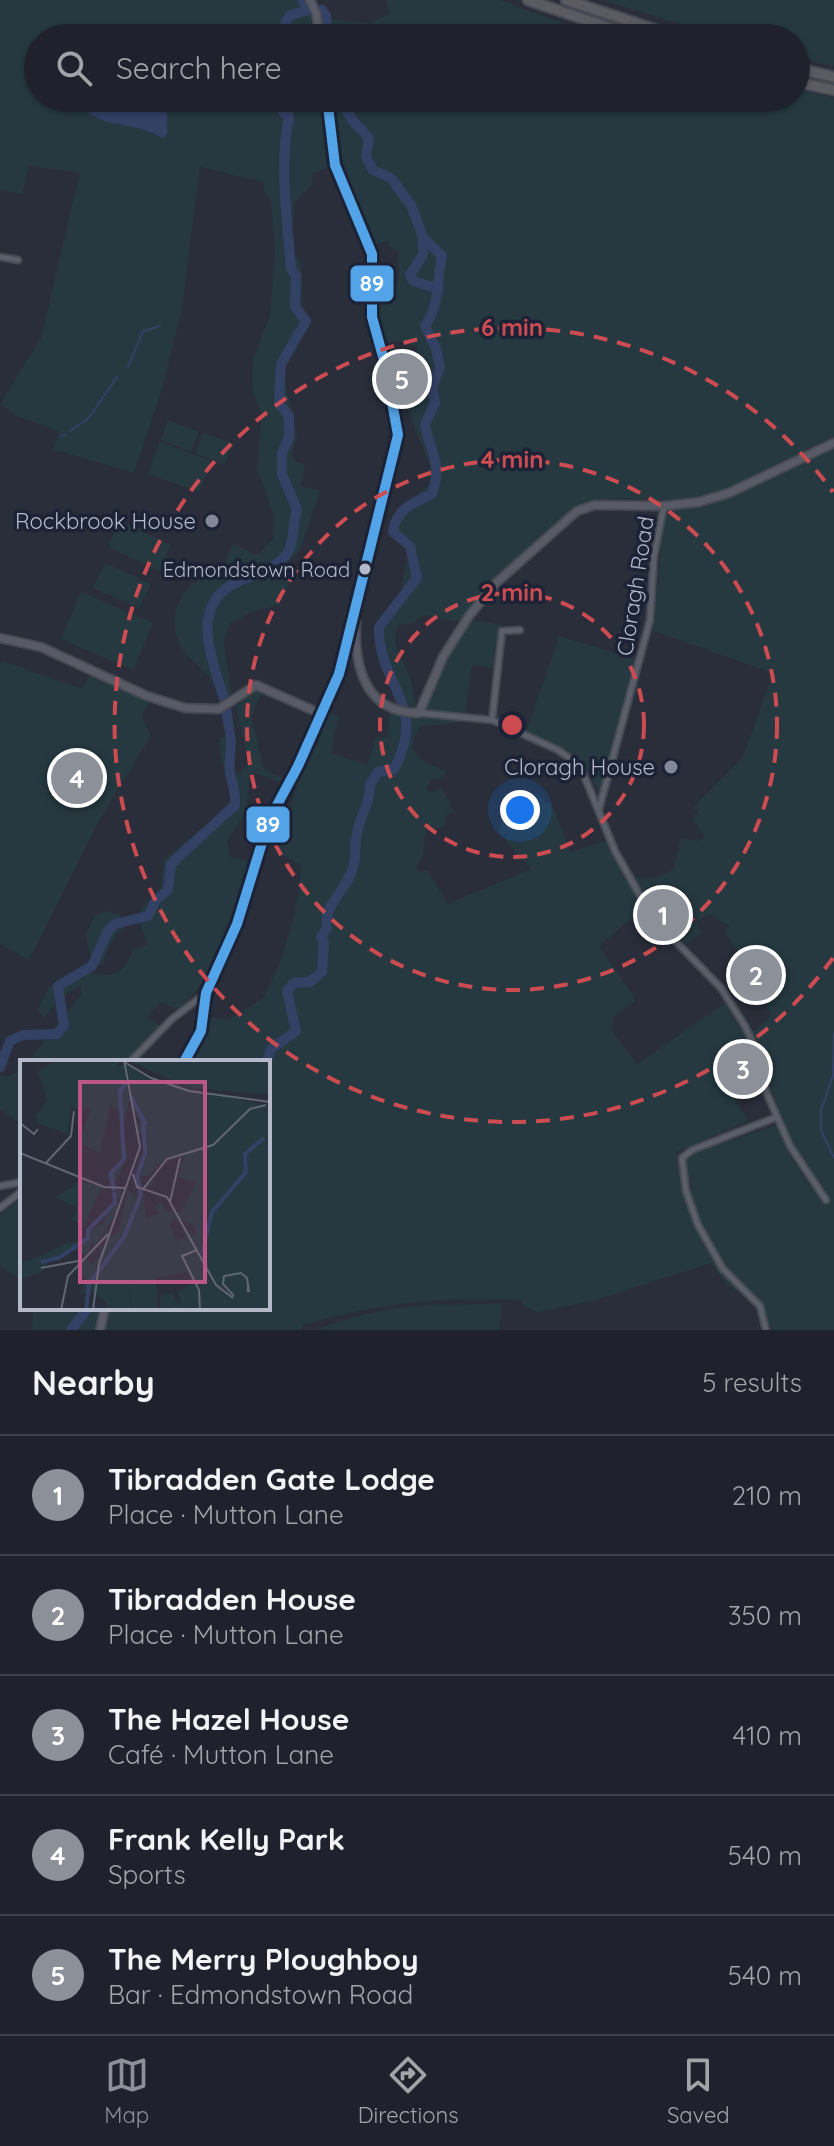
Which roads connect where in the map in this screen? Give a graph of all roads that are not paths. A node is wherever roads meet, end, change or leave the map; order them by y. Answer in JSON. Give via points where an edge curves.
{"nodes":[{"id":1,"x":528,"y":0,"type":"edge"},
{"id":2,"x":566,"y":0,"type":"edge"},
{"id":3,"x":598,"y":24,"type":"edge"},
{"id":4,"x":639,"y":24,"type":"edge"},
{"id":5,"x":810,"y":71,"type":"edge"},
{"id":6,"x":834,"y":77,"type":"edge"},
{"id":7,"x":810,"y":85,"type":"edge"},
{"id":8,"x":834,"y":90,"type":"edge"},
{"id":9,"x":329,"y":112,"type":"edge"},
{"id":10,"x":0,"y":257,"type":"edge"},
{"id":11,"x":18,"y":260,"type":"dead end"},
{"id":12,"x":834,"y":443,"type":"edge"},
{"id":13,"x":664,"y":506,"type":"junction"},
{"id":14,"x":351,"y":615,"type":"junction"},
{"id":15,"x":520,"y":630,"type":"dead end"},
{"id":16,"x":0,"y":638,"type":"edge"},
{"id":17,"x":319,"y":713,"type":"junction"},
{"id":18,"x":415,"y":713,"type":"junction"},
{"id":19,"x":492,"y":720,"type":"junction"},
{"id":20,"x":599,"y":809,"type":"junction"},
{"id":21,"x":206,"y":993,"type":"junction"},
{"id":22,"x":132,"y":1060,"type":"edge"},
{"id":23,"x":185,"y":1060,"type":"edge"},
{"id":24,"x":777,"y":1117,"type":"junction"},
{"id":25,"x":20,"y":1182,"type":"edge"},
{"id":26,"x":0,"y":1186,"type":"edge"},
{"id":27,"x":20,"y":1193,"type":"edge"},
{"id":28,"x":826,"y":1200,"type":"dead end"},
{"id":29,"x":0,"y":1208,"type":"edge"},
{"id":30,"x":105,"y":1310,"type":"edge"},
{"id":31,"x":100,"y":1330,"type":"edge"},
{"id":32,"x":766,"y":1330,"type":"edge"}],
"edges":[{"from":1,"to":3,"type":"highway"},
{"from":2,"to":4,"type":"highway"},
{"from":5,"to":6,"type":"highway"},
{"from":7,"to":8,"type":"highway"},
{"from":9,"to":14,"type":"main road","via":[[335,165],[372,254],[372,317],[398,426],[390,478]]},
{"from":10,"to":11,"type":"street"},
{"from":12,"to":13,"type":"main road","via":[[729,493]]},
{"from":13,"to":18,"type":"main road","via":[[595,505],[577,511],[495,584],[469,616]]},
{"from":13,"to":20,"type":"street","name":"Cloragh Road","via":[[650,620]]},
{"from":14,"to":17,"type":"main road","via":[[339,674]]},
{"from":14,"to":18,"type":"main road","via":[[356,620],[362,679],[374,696]]},
{"from":15,"to":19,"type":"street","via":[[502,631]]},
{"from":16,"to":17,"type":"main road","via":[[41,647],[163,702],[203,711],[223,708],[256,685]]},
{"from":17,"to":21,"type":"main road","via":[[272,812],[237,924]]},
{"from":18,"to":19,"type":"street"},
{"from":19,"to":20,"type":"street","via":[[580,766]]},
{"from":20,"to":24,"type":"street","via":[[615,851],[652,917],[721,988],[745,1026]]},
{"from":21,"to":22,"type":"street"},
{"from":21,"to":23,"type":"main road","via":[[201,1031]]},
{"from":24,"to":28,"type":"street","via":[[797,1160]]},
{"from":24,"to":32,"type":"street","via":[[682,1158],[698,1225],[723,1269],[760,1306]]},
{"from":25,"to":26,"type":"street"},
{"from":27,"to":29,"type":"street"},
{"from":30,"to":31,"type":"main road"}]}
